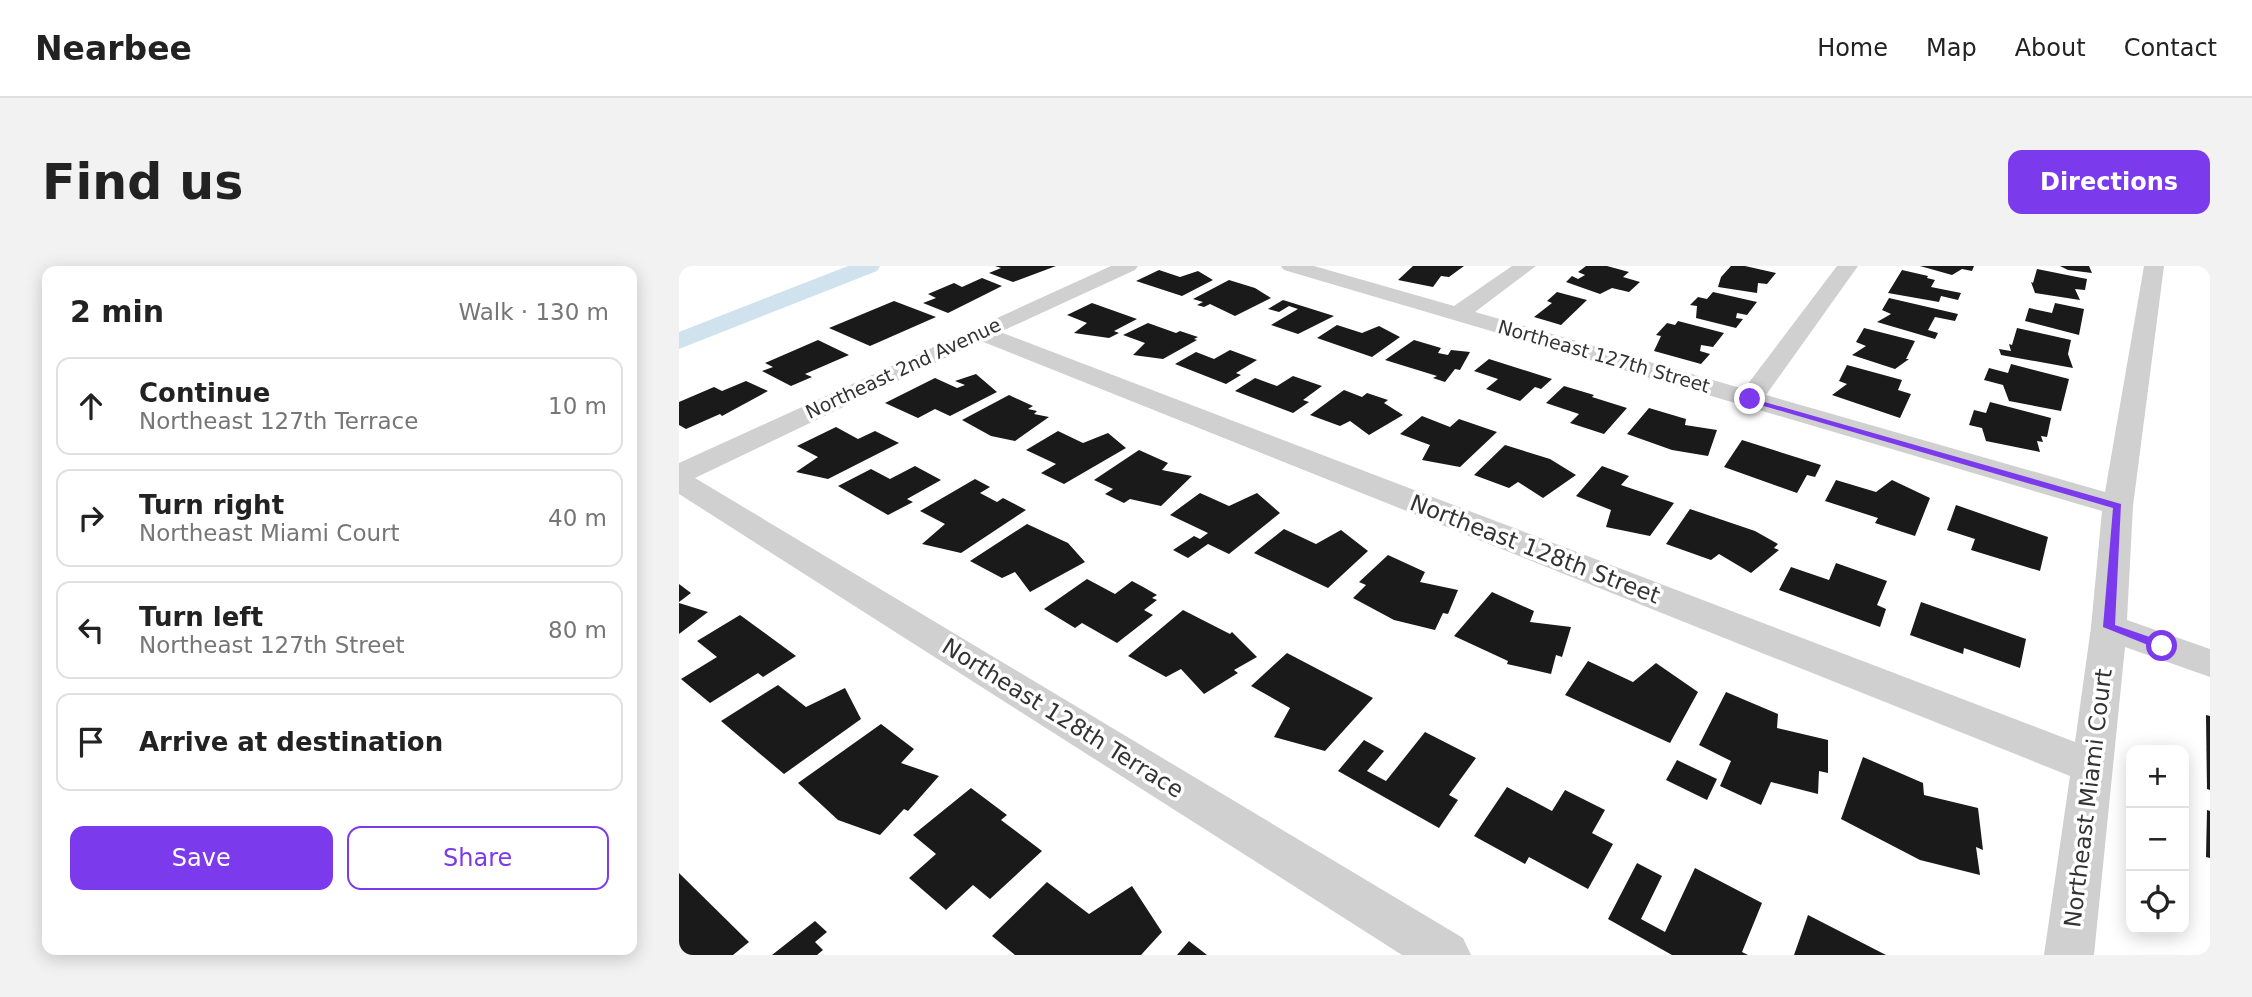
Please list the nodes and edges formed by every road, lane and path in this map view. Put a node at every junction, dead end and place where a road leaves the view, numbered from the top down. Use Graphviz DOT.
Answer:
graph roads {
  1 [pos="1128,266"];
  2 [pos="1291,266"];
  3 [pos="1526,266"];
  4 [pos="1848,266"];
  5 [pos="2154,266"];
  6 [pos="1457,313"];
  7 [pos="980,332"];
  8 [pos="1750,399"];
  9 [pos="679,474"];
  10 [pos="679,481"];
  11 [pos="2118,506"];
  12 [pos="2109,627"];
  13 [pos="2210,663"];
  14 [pos="2089,766"];
  15 [pos="1446,955"];
  16 [pos="2069,955"];
  1 -- 7 [label="street, Northeast 2nd Avenue"];
  2 -- 6 [label="street, Northeast 127th Street"];
  3 -- 6 [label="street"];
  4 -- 8 [label="street"];
  5 -- 11 [label="street, Northeast Miami Court"];
  6 -- 8 [label="street, Northeast 127th Street"];
  7 -- 9 [label="street, Northeast 2nd Avenue"];
  7 -- 14 [label="street, Northeast 128th Street"];
  8 -- 11 [label="street, Northeast 127th Street"];
  10 -- 15 [label="street, Northeast 128th Terrace"];
  11 -- 12 [label="street, Northeast Miami Court"];
  12 -- 13 [label="street"];
  12 -- 14 [label="street, Northeast Miami Court"];
  14 -- 16 [label="street, Northeast Miami Court"];
}
